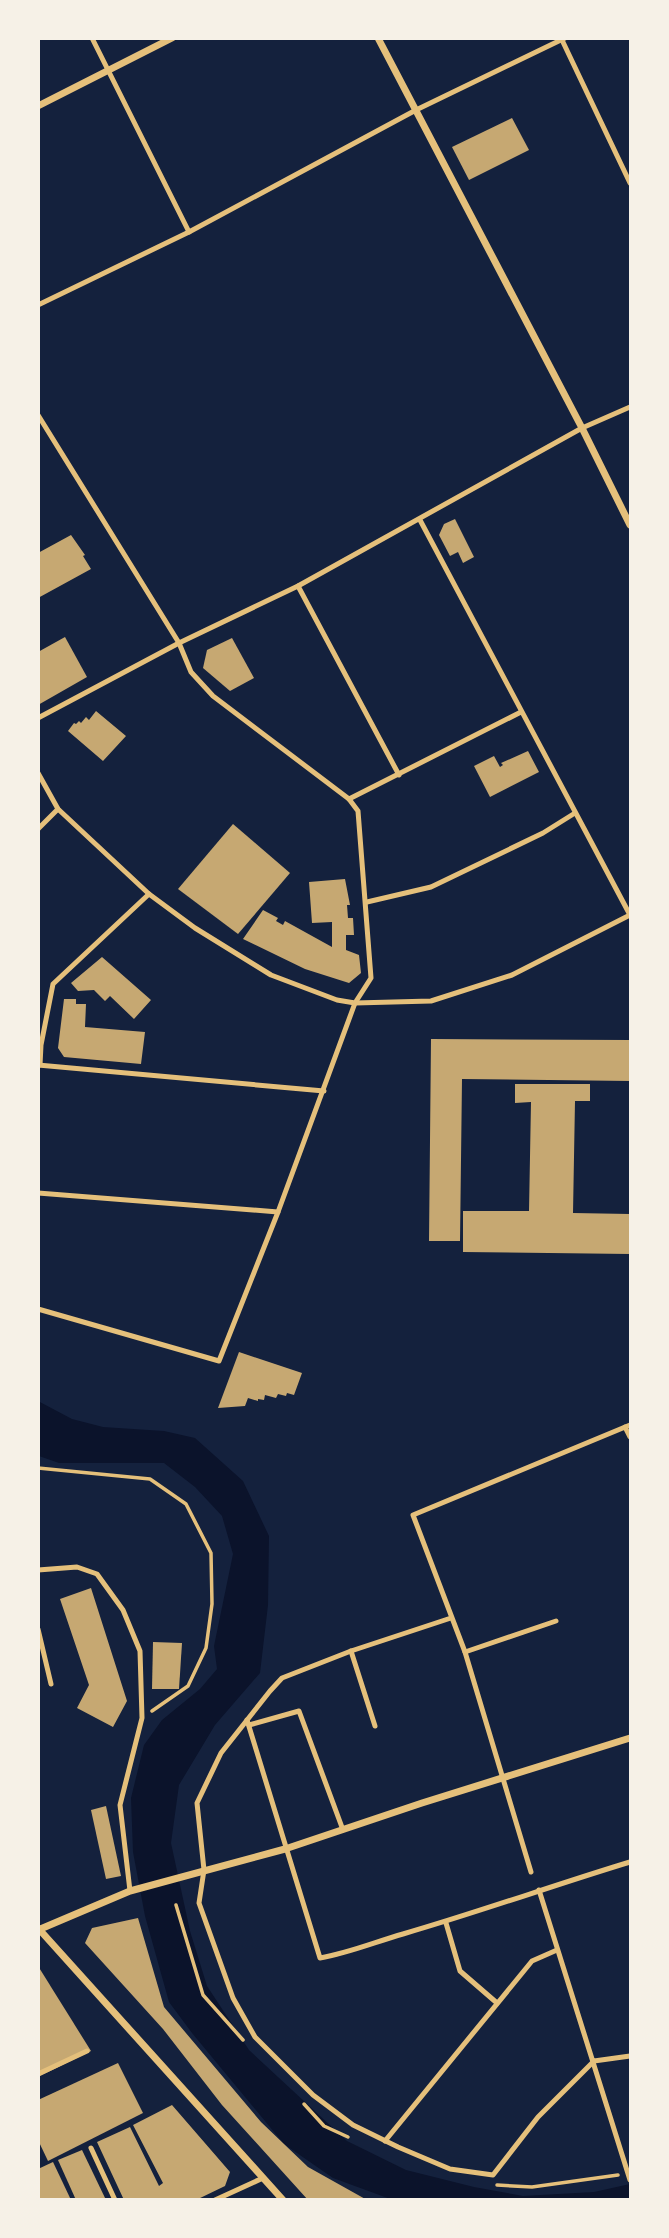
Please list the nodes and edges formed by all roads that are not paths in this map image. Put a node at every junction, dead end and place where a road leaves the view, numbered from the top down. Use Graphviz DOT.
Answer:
graph roads {
  1 [pos="92,38"];
  2 [pos="172,38"];
  3 [pos="378,38"];
  4 [pos="563,39"];
  5 [pos="108,71"];
  6 [pos="38,106"];
  7 [pos="416,110"];
  8 [pos="631,183"];
  9 [pos="189,232"];
  10 [pos="38,304"];
  11 [pos="631,407"];
  12 [pos="38,415"];
  13 [pos="582,428"];
  14 [pos="420,520"];
  15 [pos="631,525"];
  16 [pos="298,586"];
  17 [pos="179,643"];
  18 [pos="521,712"];
  19 [pos="38,718"];
  20 [pos="38,773"];
  21 [pos="399,775"];
  22 [pos="349,799"];
  23 [pos="58,809"];
  24 [pos="575,813"];
  25 [pos="38,829"];
  26 [pos="149,894"];
  27 [pos="367,902"];
  28 [pos="631,915"];
  29 [pos="355,1003"];
  30 [pos="39,1065"];
  31 [pos="324,1091"];
  32 [pos="38,1193"];
  33 [pos="278,1212"];
  34 [pos="38,1309"];
  35 [pos="628,1426"];
  36 [pos="631,1437"];
  37 [pos="38,1570"];
  38 [pos="452,1618"];
  39 [pos="556,1621"];
  40 [pos="38,1629"];
  41 [pos="351,1651"];
  42 [pos="465,1652"];
  43 [pos="51,1684"];
  44 [pos="248,1723"];
  45 [pos="375,1726"];
  46 [pos="631,1738"];
  47 [pos="504,1779"];
  48 [pos="343,1830"];
  49 [pos="285,1849"];
  50 [pos="631,1863"];
  51 [pos="204,1870"];
  52 [pos="531,1872"];
  53 [pos="133,1890"];
  54 [pos="539,1890"];
  55 [pos="446,1923"];
  56 [pos="39,1930"];
  57 [pos="557,1950"];
  58 [pos="497,2003"];
  59 [pos="86,2051"];
  60 [pos="631,2056"];
  61 [pos="594,2062"];
  62 [pos="38,2074"];
  63 [pos="385,2141"];
  64 [pos="90,2148"];
  65 [pos="628,2165"];
  66 [pos="264,2177"];
  67 [pos="629,2177"];
  68 [pos="115,2200"];
  69 [pos="215,2200"];
  70 [pos="283,2200"];
  1 -- 5 [label="lane"];
  2 -- 5 [label="street"];
  3 -- 7 [label="street"];
  4 -- 7 [label="lane"];
  4 -- 8 [label="lane"];
  5 -- 6 [label="street"];
  5 -- 9 [label="lane"];
  7 -- 9 [label="lane"];
  7 -- 13 [label="street"];
  9 -- 10 [label="lane"];
  11 -- 13 [label="lane"];
  12 -- 17 [label="lane"];
  13 -- 14 [label="lane"];
  13 -- 15 [label="street"];
  14 -- 16 [label="lane"];
  14 -- 18 [label="lane"];
  16 -- 17 [label="lane"];
  16 -- 21 [label="lane"];
  17 -- 19 [label="lane"];
  17 -- 22 [label="lane"];
  18 -- 21 [label="lane"];
  18 -- 24 [label="lane"];
  20 -- 23 [label="lane"];
  21 -- 22 [label="lane"];
  22 -- 27 [label="lane"];
  23 -- 25 [label="lane"];
  23 -- 26 [label="lane"];
  24 -- 27 [label="lane"];
  24 -- 28 [label="lane"];
  26 -- 29 [label="lane"];
  26 -- 30 [label="lane"];
  27 -- 29 [label="lane"];
  28 -- 29 [label="lane"];
  29 -- 31 [label="lane"];
  30 -- 31 [label="lane"];
  31 -- 33 [label="lane"];
  32 -- 33 [label="lane"];
  33 -- 34 [label="lane"];
  35 -- 36 [label="lane"];
  35 -- 38 [label="lane"];
  37 -- 53 [label="lane"];
  38 -- 41 [label="lane"];
  38 -- 42 [label="lane"];
  39 -- 42 [label="lane"];
  40 -- 43 [label="lane"];
  41 -- 44 [label="lane"];
  41 -- 45 [label="lane"];
  42 -- 47 [label="lane"];
  44 -- 48 [label="lane"];
  44 -- 49 [label="lane"];
  44 -- 51 [label="lane"];
  46 -- 47 [label="street"];
  47 -- 48 [label="street"];
  47 -- 52 [label="lane"];
  48 -- 49 [label="street"];
  49 -- 51 [label="street"];
  49 -- 55 [label="lane"];
  50 -- 54 [label="lane"];
  51 -- 53 [label="street"];
  51 -- 63 [label="lane"];
  53 -- 56 [label="street"];
  54 -- 55 [label="lane"];
  54 -- 57 [label="lane"];
  55 -- 58 [label="lane"];
  56 -- 66 [label="street"];
  57 -- 58 [label="lane"];
  57 -- 61 [label="lane"];
  58 -- 63 [label="lane"];
  59 -- 62 [label="lane"];
  60 -- 61 [label="lane"];
  61 -- 63 [label="lane"];
  61 -- 65 [label="lane"];
  64 -- 68 [label="lane"];
  65 -- 67 [label="lane"];
  66 -- 69 [label="lane"];
  66 -- 70 [label="street"];
}
